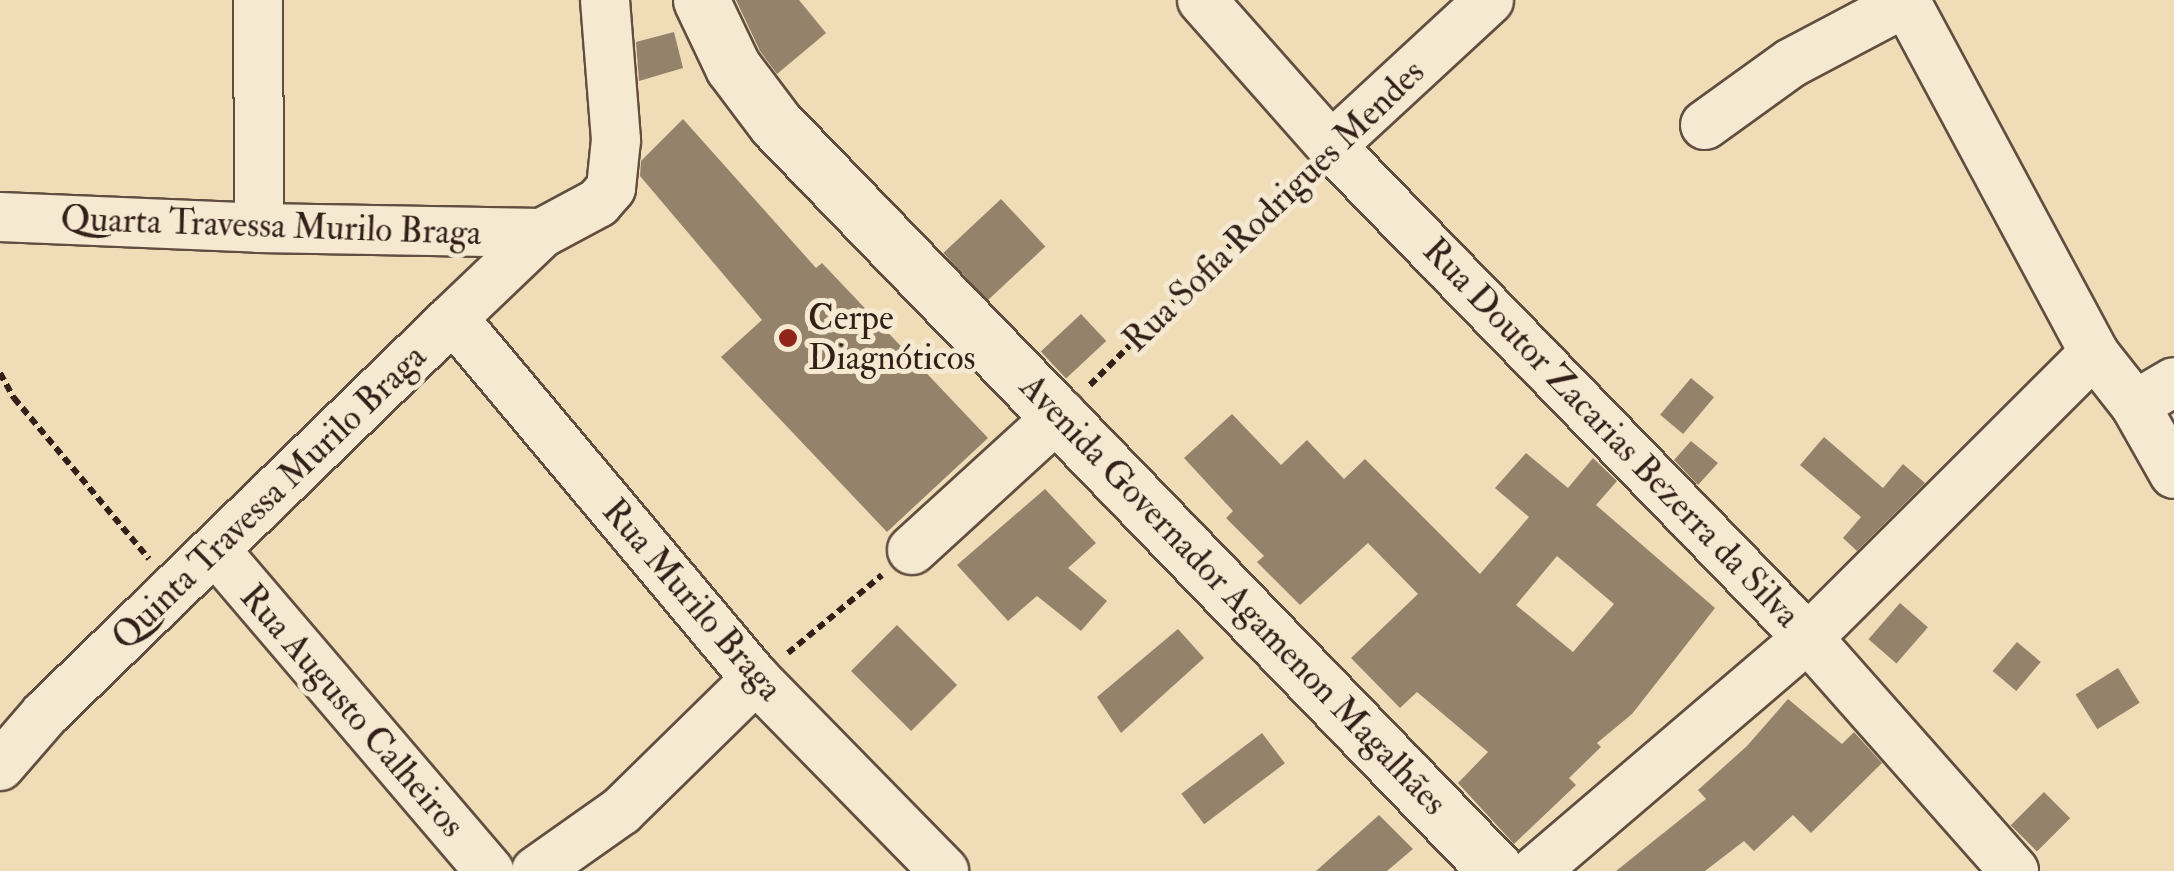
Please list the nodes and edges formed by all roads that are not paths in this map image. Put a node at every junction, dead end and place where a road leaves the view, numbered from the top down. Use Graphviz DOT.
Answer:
graph roads {
  1 [pos="258,0"];
  2 [pos="605,0"];
  3 [pos="701,0"];
  4 [pos="1202,0"];
  5 [pos="1488,0"];
  6 [pos="1905,1"];
  7 [pos="1705,125"];
  8 [pos="1331,146"];
  9 [pos="0,216"];
  10 [pos="260,228"];
  11 [pos="542,233"];
  12 [pos="453,318"];
  13 [pos="2094,353"];
  14 [pos="2154,394"];
  15 [pos="1061,414"];
  16 [pos="2174,474"];
  17 [pos="912,550"];
  18 [pos="216,551"];
  19 [pos="1808,638"];
  20 [pos="756,679"];
  21 [pos="0,766"];
  22 [pos="489,871"];
  23 [pos="536,871"];
  24 [pos="944,871"];
  25 [pos="1497,871"];
  26 [pos="1535,871"];
  27 [pos="2014,871"];
  1 -- 10 [label="street"];
  2 -- 11 [label="street"];
  3 -- 15 [label="main road, Avenida Governador Agamenon Magalhães"];
  4 -- 8 [label="street, Rua Doutor Zacarias Bezerra da Silva"];
  5 -- 8 [label="street, Rua Sofia Rodrigues Mendes"];
  6 -- 7 [label="street"];
  6 -- 13 [label="street"];
  8 -- 19 [label="street, Rua Doutor Zacarias Bezerra da Silva"];
  9 -- 10 [label="street, Quarta Travessa Murilo Braga"];
  10 -- 11 [label="street, Quarta Travessa Murilo Braga"];
  11 -- 12 [label="street, Quinta Travessa Murilo Braga"];
  12 -- 18 [label="street, Quinta Travessa Murilo Braga"];
  12 -- 20 [label="street, Rua Murilo Braga"];
  13 -- 14 [label="street"];
  13 -- 19 [label="street"];
  14 -- 16 [label="street"];
  15 -- 17 [label="street"];
  15 -- 25 [label="main road, Avenida Governador Agamenon Magalhães"];
  18 -- 21 [label="street, Quinta Travessa Murilo Braga"];
  18 -- 22 [label="street, Rua Augusto Calheiros"];
  19 -- 26 [label="street"];
  19 -- 27 [label="street, Rua Doutor Zacarias Bezerra da Silva"];
  20 -- 23 [label="street"];
  20 -- 24 [label="street, Rua Murilo Braga"];
}
